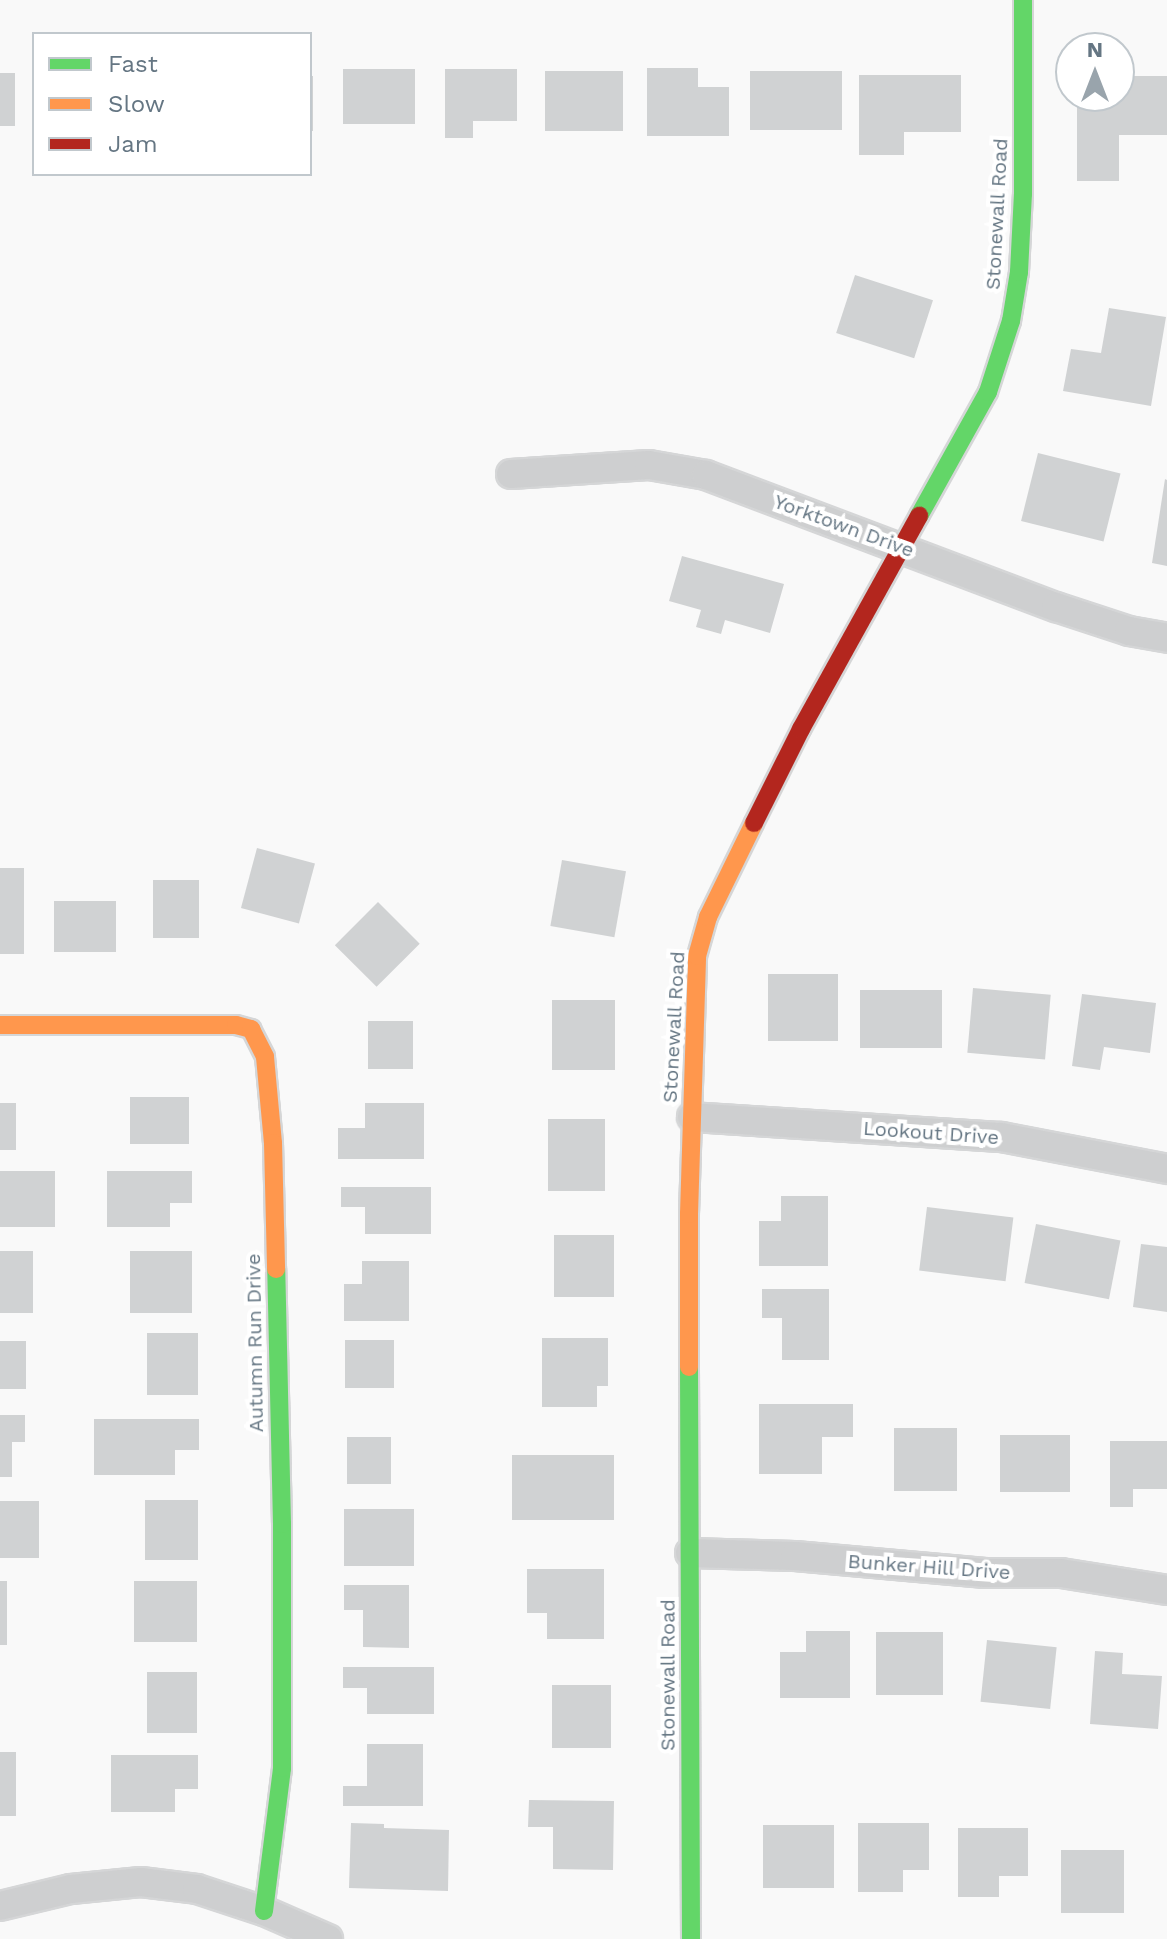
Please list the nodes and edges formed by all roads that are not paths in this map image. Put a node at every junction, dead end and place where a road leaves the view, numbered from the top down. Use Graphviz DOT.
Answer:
graph roads {
  1 [pos="1023,0"];
  2 [pos="511,474"];
  3 [pos="902,547"];
  4 [pos="1167,638"];
  5 [pos="0,1025"];
  6 [pos="692,1117"];
  7 [pos="1167,1169"];
  8 [pos="690,1553"];
  9 [pos="1167,1590"];
  10 [pos="0,1906"];
  11 [pos="264,1911"];
  12 [pos="328,1939"];
  13 [pos="691,1939"];
  1 -- 3 [label="street, Stonewall Road"];
  2 -- 3 [label="street, Yorktown Drive"];
  3 -- 4 [label="street, Yorktown Drive"];
  3 -- 6 [label="street, Stonewall Road"];
  5 -- 11 [label="street, Autumn Run Drive"];
  6 -- 7 [label="street, Lookout Drive"];
  6 -- 8 [label="street, Stonewall Road"];
  8 -- 9 [label="street, Bunker Hill Drive"];
  8 -- 13 [label="street, Stonewall Road"];
  10 -- 11 [label="street"];
  11 -- 12 [label="street"];
}
